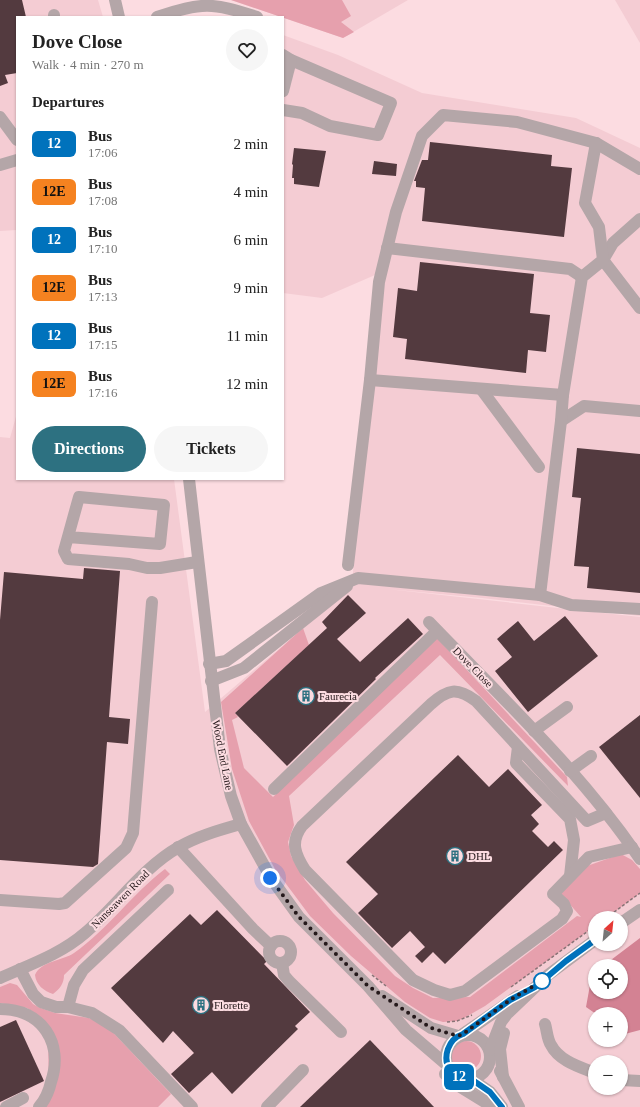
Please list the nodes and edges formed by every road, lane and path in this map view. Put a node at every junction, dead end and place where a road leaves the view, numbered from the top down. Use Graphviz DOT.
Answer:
graph roads {
  1 [pos="115,0"];
  2 [pos="119,16"];
  3 [pos="160,16"];
  4 [pos="254,16"];
  5 [pos="287,57"];
  6 [pos="284,83"];
  7 [pos="284,110"];
  8 [pos="0,116"];
  9 [pos="16,139"];
  10 [pos="596,143"];
  11 [pos="16,160"];
  12 [pos="0,164"];
  13 [pos="640,169"];
  14 [pos="640,219"];
  15 [pos="387,248"];
  16 [pos="603,260"];
  17 [pos="582,276"];
  18 [pos="640,308"];
  19 [pos="370,380"];
  20 [pos="480,389"];
  21 [pos="563,395"];
  22 [pos="640,411"];
  23 [pos="561,421"];
  24 [pos="539,467"];
  25 [pos="189,480"];
  26 [pos="68,537"];
  27 [pos="197,562"];
  28 [pos="348,565"];
  29 [pos="358,578"];
  30 [pos="540,595"];
  31 [pos="152,602"];
  32 [pos="640,609"];
  33 [pos="263,634"];
  34 [pos="273,646"];
  35 [pos="209,664"];
  36 [pos="215,679"];
  37 [pos="567,707"];
  38 [pos="534,731"];
  39 [pos="518,747"];
  40 [pos="591,756"];
  41 [pos="570,771"];
  42 [pos="274,789"];
  43 [pos="606,812"];
  44 [pos="241,824"];
  45 [pos="178,847"];
  46 [pos="632,847"];
  47 [pos="640,859"];
  48 [pos="570,876"];
  49 [pos="168,890"];
  50 [pos="640,893"];
  51 [pos="0,900"];
  52 [pos="640,910"];
  53 [pos="616,911"];
  54 [pos="628,918"];
  55 [pos="588,931"];
  56 [pos="588,945"];
  57 [pos="271,946"];
  58 [pos="282,963"];
  59 [pos="20,969"];
  60 [pos="369,972"];
  61 [pos="0,978"];
  62 [pos="368,986"];
  63 [pos="387,987"];
  64 [pos="511,987"];
  65 [pos="535,987"];
  66 [pos="520,1002"];
  67 [pos="68,1007"];
  68 [pos="0,1009"];
  69 [pos="476,1013"];
  70 [pos="443,1022"];
  71 [pos="545,1024"];
  72 [pos="406,1030"];
  73 [pos="341,1032"];
  74 [pos="460,1035"];
  75 [pos="490,1053"];
  76 [pos="448,1066"];
  77 [pos="303,1070"];
  78 [pos="588,1070"];
  79 [pos="503,1077"];
  80 [pos="471,1079"];
  81 [pos="628,1080"];
  82 [pos="640,1081"];
  83 [pos="23,1098"];
  84 [pos="6,1107"];
  85 [pos="39,1107"];
  86 [pos="192,1107"];
  87 [pos="267,1107"];
  88 [pos="493,1107"];
  89 [pos="502,1107"];
  90 [pos="519,1107"];
  1 -- 2 [label="street"];
  3 -- 4 [label="street"];
  5 -- 6 [label="street"];
  5 -- 7 [label="street"];
  8 -- 9 [label="street"];
  10 -- 13 [label="street"];
  10 -- 15 [label="street"];
  10 -- 16 [label="street"];
  11 -- 12 [label="street"];
  14 -- 16 [label="street"];
  15 -- 17 [label="street"];
  15 -- 19 [label="street"];
  16 -- 17 [label="street"];
  16 -- 18 [label="street"];
  17 -- 21 [label="street"];
  19 -- 20 [label="street"];
  19 -- 28 [label="street"];
  20 -- 21 [label="street"];
  20 -- 24 [label="street"];
  21 -- 23 [label="street"];
  22 -- 23 [label="street"];
  23 -- 30 [label="street"];
  25 -- 27 [label="street, Wood End Lane"];
  26 -- 26 [label="street"];
  26 -- 27 [label="street"];
  27 -- 35 [label="street, Wood End Lane"];
  29 -- 30 [label="street"];
  29 -- 33 [label="street"];
  29 -- 34 [label="street"];
  30 -- 32 [label="street"];
  31 -- 51 [label="street"];
  33 -- 34 [label="street"];
  33 -- 35 [label="street"];
  34 -- 36 [label="street"];
  35 -- 36 [label="street, Wood End Lane"];
  36 -- 44 [label="street, Wood End Lane"];
  37 -- 38 [label="street"];
  38 -- 41 [label="street, Dove Close"];
  38 -- 42 [label="street, Dove Close"];
  39 -- 43 [label="street"];
  39 -- 48 [label="street"];
  39 -- 48 [label="street"];
  40 -- 41 [label="street"];
  41 -- 43 [label="street, Dove Close"];
  43 -- 46 [label="street, Dove Close"];
  44 -- 45 [label="street, Nanseawen Road"];
  44 -- 62 [label="street, Wood End Lane"];
  45 -- 57 [label="street"];
  45 -- 59 [label="street, Nanseawen Road"];
  46 -- 47 [label="street, Dove Close"];
  46 -- 48 [label="street"];
  49 -- 67 [label="street"];
  50 -- 53 [label="path"];
  52 -- 54 [label="street"];
  55 -- 64 [label="path"];
  56 -- 65 [label="street"];
  57 -- 58 [label="street"];
  57 -- 58 [label="street"];
  58 -- 73 [label="street"];
  59 -- 61 [label="street, Nanseawen Road"];
  59 -- 67 [label="street"];
  60 -- 63 [label="path"];
  62 -- 72 [label="street, Wood End Lane"];
  62 -- 74 [label="street, Wood End Lane"];
  65 -- 66 [label="street"];
  65 -- 74 [label="street"];
  66 -- 75 [label="street"];
  66 -- 79 [label="street"];
  67 -- 86 [label="street"];
  68 -- 85 [label="street"];
  69 -- 70 [label="path"];
  71 -- 78 [label="street"];
  72 -- 76 [label="street, Wood End Lane"];
  72 -- 88 [label="street"];
  74 -- 75 [label="street"];
  74 -- 76 [label="street"];
  75 -- 79 [label="street"];
  75 -- 80 [label="street"];
  76 -- 80 [label="street"];
  77 -- 87 [label="street"];
  79 -- 90 [label="street"];
  80 -- 89 [label="street"];
  81 -- 82 [label="street"];
  83 -- 84 [label="street"];
}
